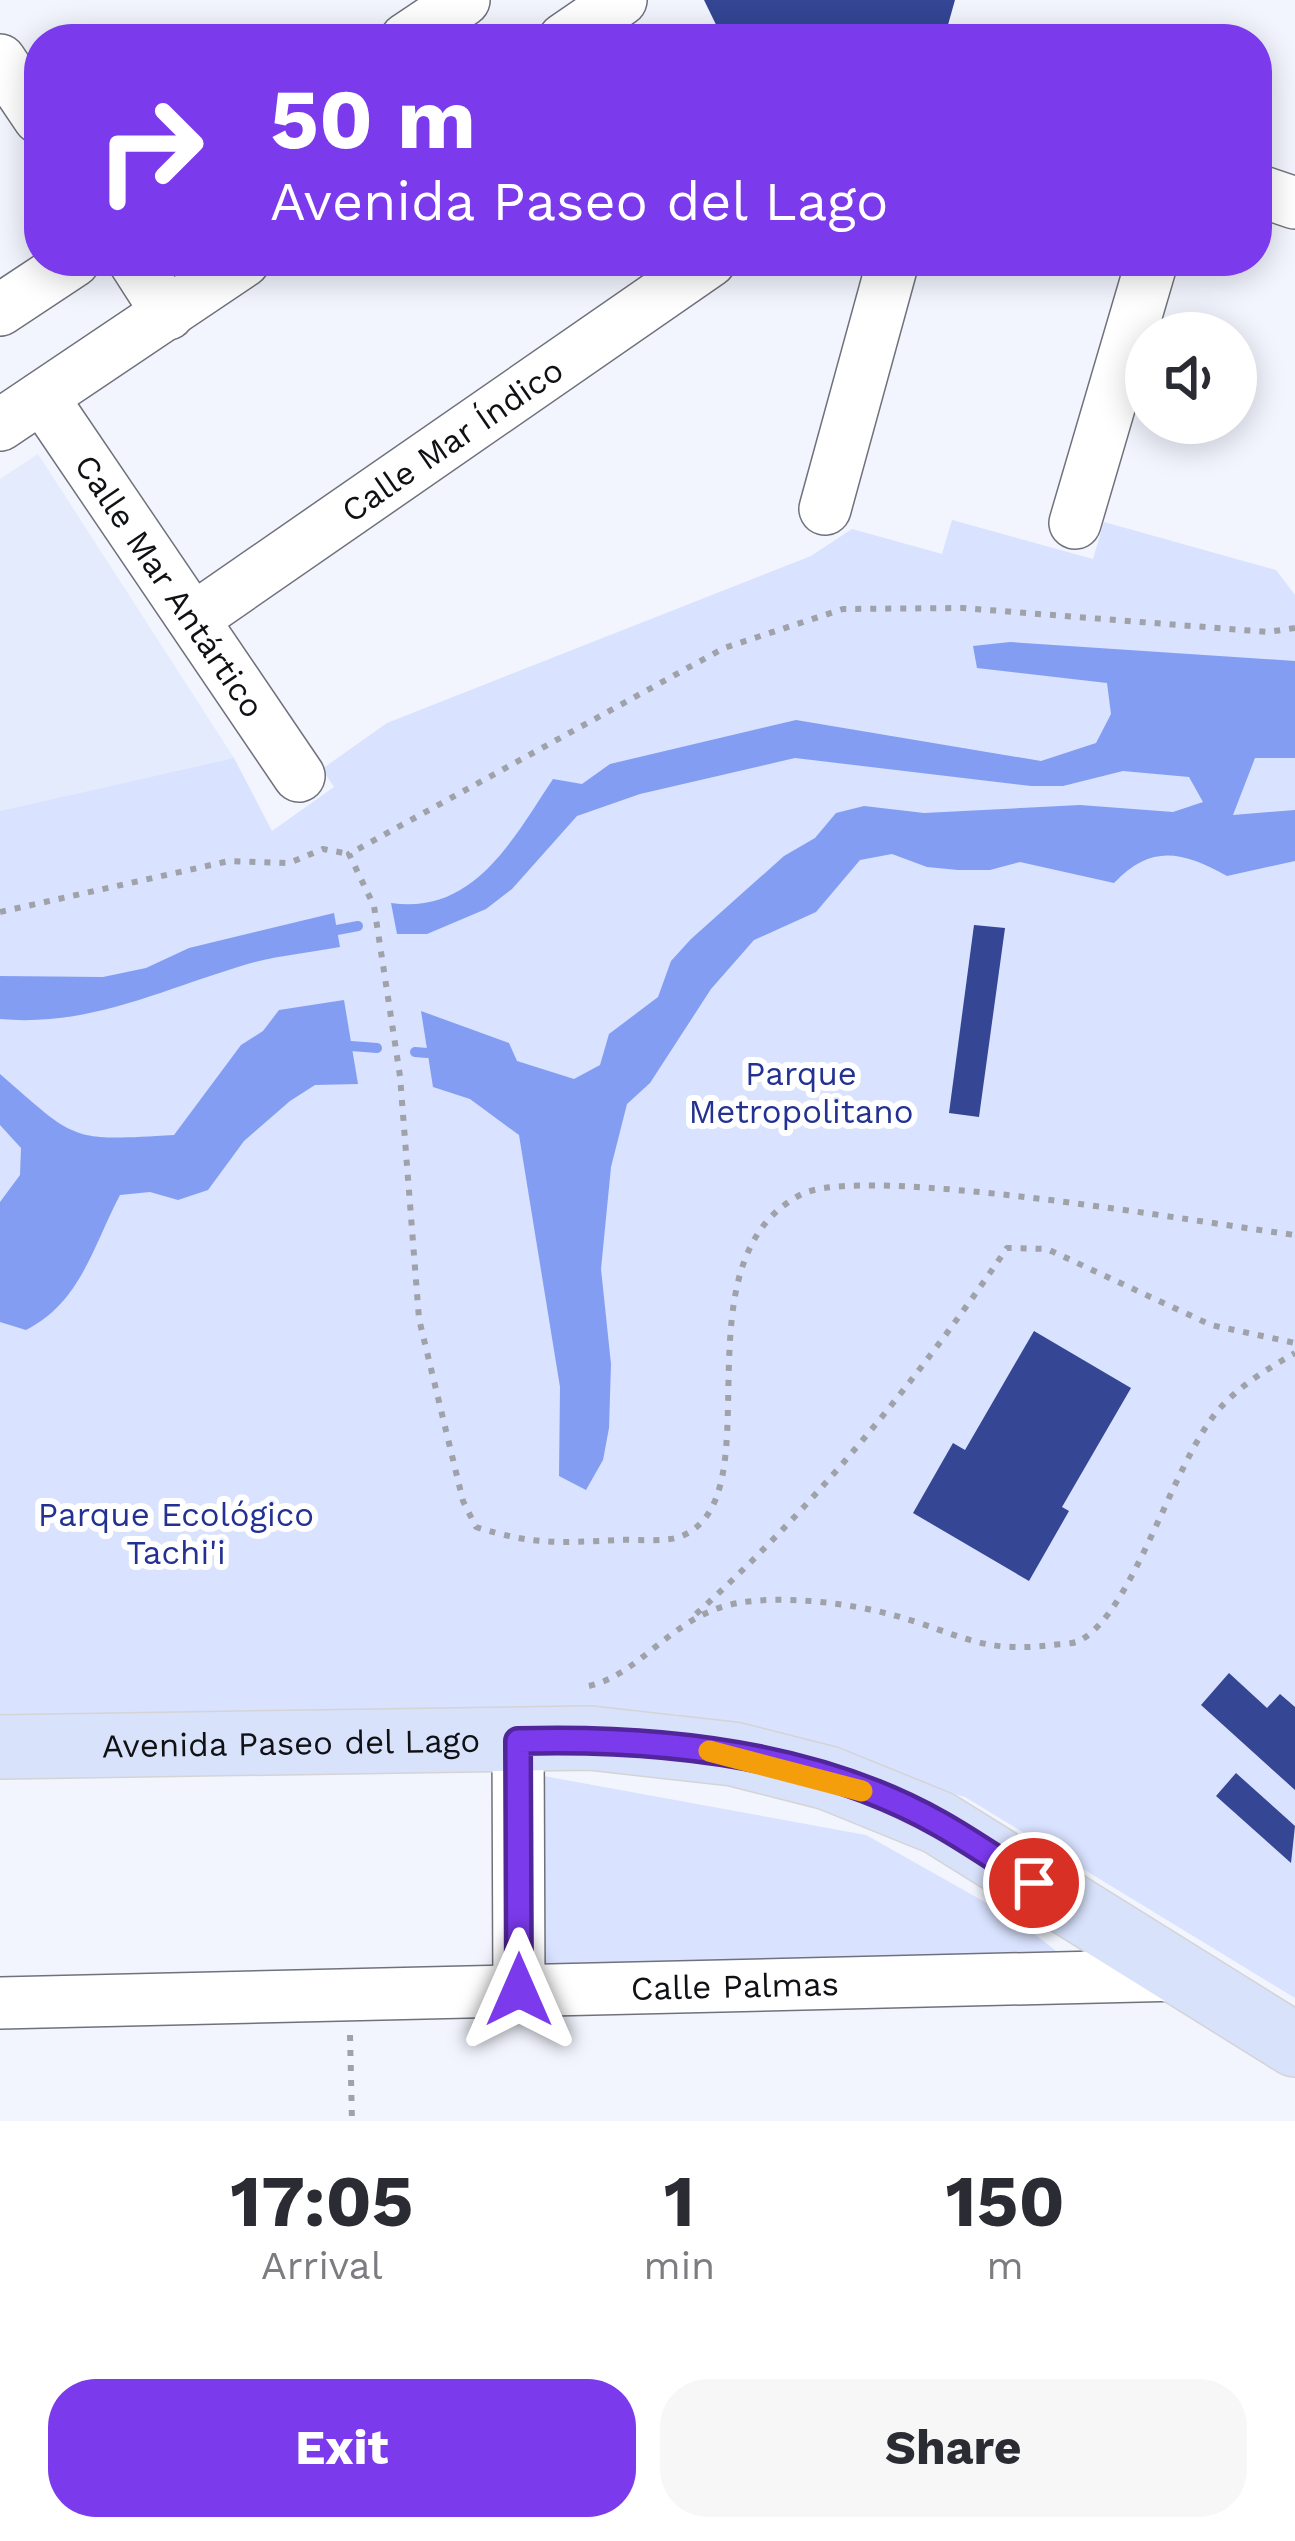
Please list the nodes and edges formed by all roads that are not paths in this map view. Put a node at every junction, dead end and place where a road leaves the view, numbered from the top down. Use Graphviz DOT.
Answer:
graph roads {
  1 [pos="464,0"];
  2 [pos="620,0"];
  3 [pos="428,24"];
  4 [pos="586,24"];
  5 [pos="0,60"];
  6 [pos="24,96"];
  7 [pos="51,276"];
  8 [pos="144,276"];
  9 [pos="222,276"];
  10 [pos="688,276"];
  11 [pos="889,276"];
  12 [pos="1148,276"];
  13 [pos="0,310"];
  14 [pos="168,314"];
  15 [pos="21,411"];
  16 [pos="825,509"];
  17 [pos="1075,523"];
  18 [pos="193,620"];
  19 [pos="299,776"];
  20 [pos="518,1741"];
  21 [pos="0,1748"];
  22 [pos="1181,1975"];
  23 [pos="519,1990"];
  24 [pos="0,2003"];
  25 [pos="1295,2045"];
  1 -- 3 [label="street"];
  2 -- 4 [label="street"];
  5 -- 6 [label="street"];
  7 -- 13 [label="street"];
  8 -- 14 [label="street"];
  9 -- 14 [label="street"];
  10 -- 18 [label="street, Calle Mar Índico"];
  11 -- 16 [label="street"];
  12 -- 17 [label="street"];
  14 -- 15 [label="street"];
  15 -- 18 [label="street, Calle Mar Antártico"];
  18 -- 19 [label="street, Calle Mar Antártico"];
  20 -- 21 [label="main road, Avenida Paseo del Lago"];
  20 -- 22 [label="main road, Avenida Paseo del Lago"];
  20 -- 23 [label="street"];
  22 -- 23 [label="street, Calle Palmas"];
  22 -- 25 [label="main road, Avenida Paseo del Lago"];
  23 -- 24 [label="street, Calle Palmas"];
}
